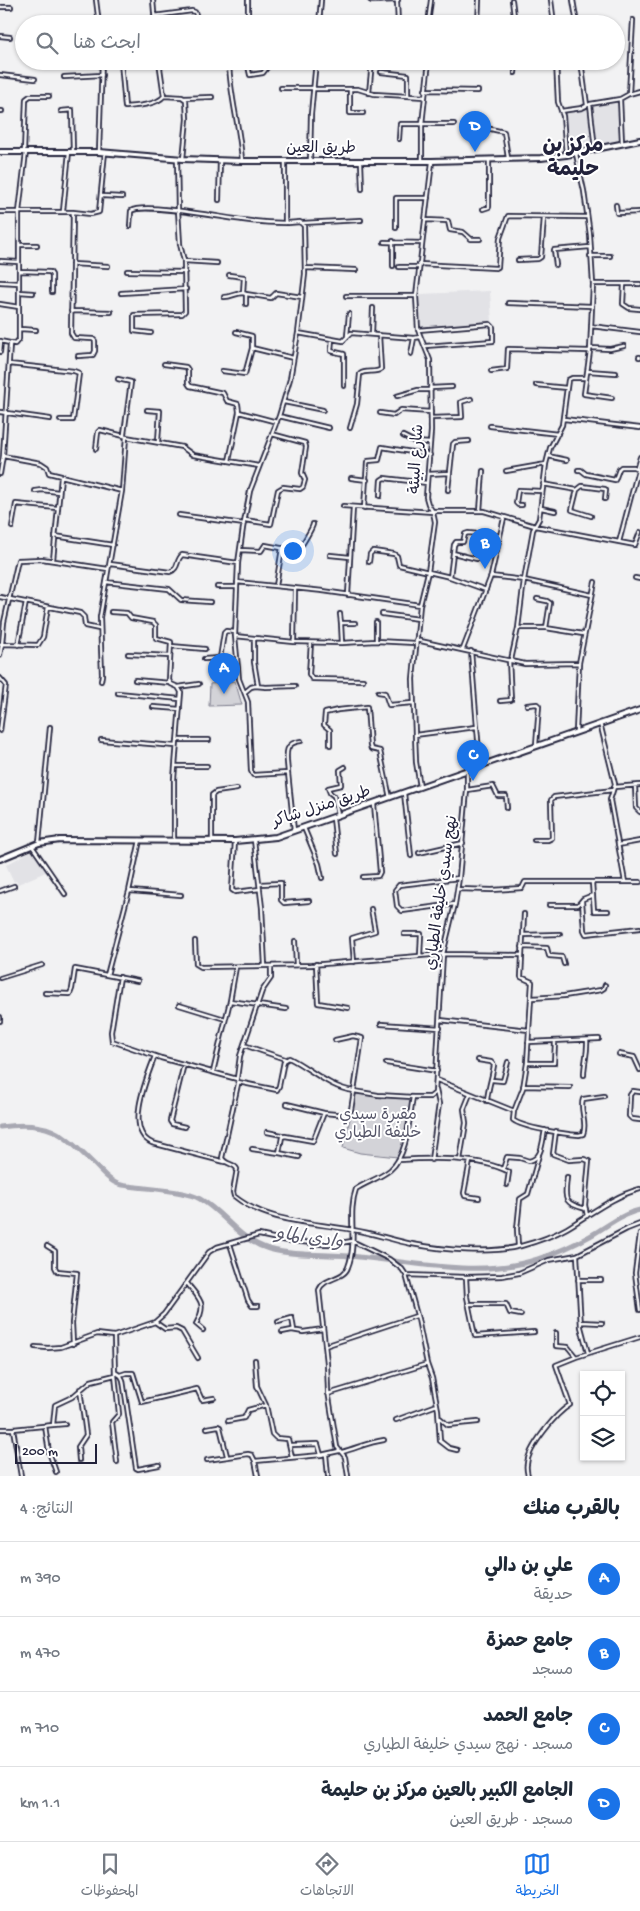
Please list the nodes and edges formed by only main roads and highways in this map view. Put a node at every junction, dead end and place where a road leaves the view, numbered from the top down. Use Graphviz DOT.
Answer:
graph roads {
  1 [pos="640,140"];
  2 [pos="0,152"];
  3 [pos="640,710"];
  4 [pos="0,859"];
  1 -- 2 [label="main road, طريق العين"];
  3 -- 4 [label="main road, طريق منزل شاكر"];
}
